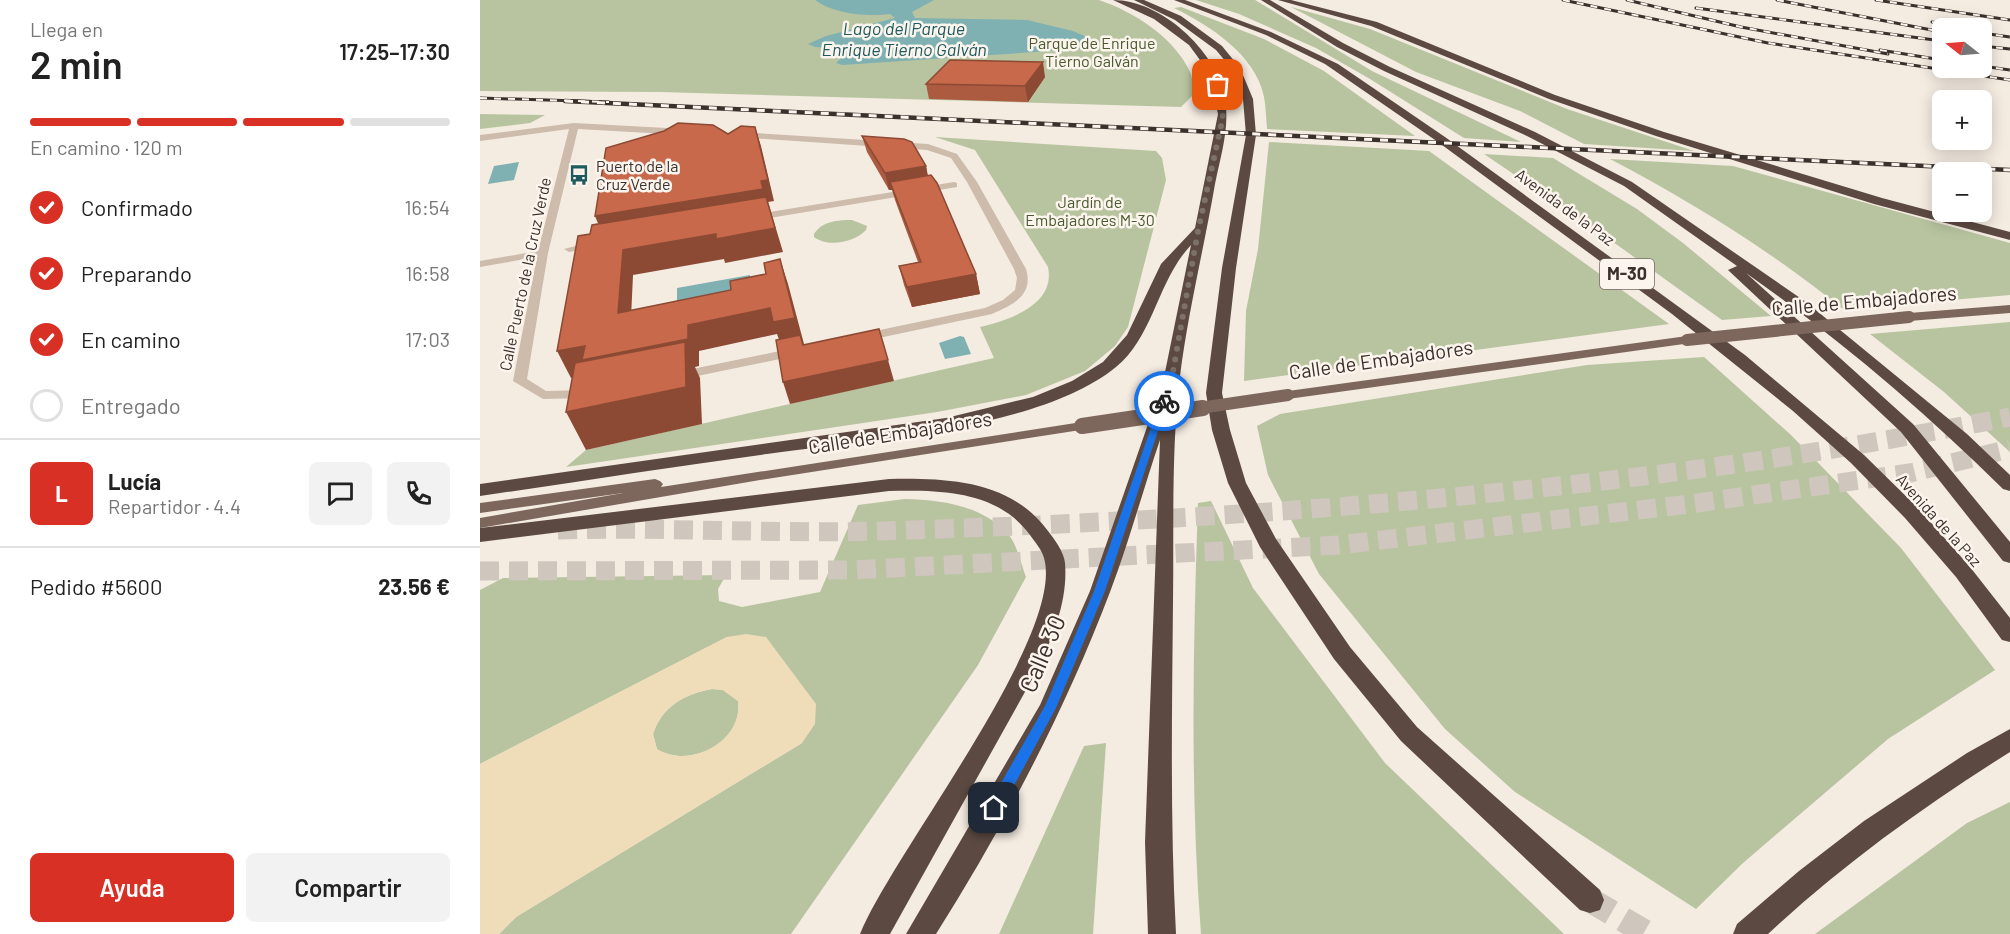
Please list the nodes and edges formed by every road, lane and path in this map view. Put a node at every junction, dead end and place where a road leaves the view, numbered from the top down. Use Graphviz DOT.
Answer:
graph roads {
  1 [pos="1117,0"];
  2 [pos="1138,0"];
  3 [pos="1178,0"];
  4 [pos="1265,0"];
  5 [pos="1282,0"];
  6 [pos="1323,0"];
  7 [pos="1552,97"];
  8 [pos="574,126"];
  9 [pos="702,133"];
  10 [pos="725,134"];
  11 [pos="480,138"];
  12 [pos="954,185"];
  13 [pos="1932,215"];
  14 [pos="1677,217"];
  15 [pos="744,220"];
  16 [pos="1957,222"];
  17 [pos="1963,222"];
  18 [pos="2010,230"];
  19 [pos="1198,231"];
  20 [pos="2010,236"];
  21 [pos="604,243"];
  22 [pos="569,249"];
  23 [pos="543,253"];
  24 [pos="480,264"];
  25 [pos="2010,309"];
  26 [pos="846,341"];
  27 [pos="811,348"];
  28 [pos="1172,377"];
  29 [pos="660,380"];
  30 [pos="603,392"];
  31 [pos="760,475"];
  32 [pos="2010,485"];
  33 [pos="480,490"];
  34 [pos="480,508"];
  35 [pos="480,523"];
  36 [pos="480,535"];
  37 [pos="2010,556"];
  38 [pos="2010,634"];
  39 [pos="2010,739"];
  40 [pos="1590,900"];
  41 [pos="874,934"];
  42 [pos="920,934"];
  43 [pos="1162,934"];
  44 [pos="1747,934"];
  1 -- 19 [label="highway"];
  2 -- 40 [label="highway"];
  3 -- 38 [label="highway, Avenida de la Paz / M-30"];
  4 -- 14 [label="highway"];
  5 -- 7 [label="highway"];
  6 -- 7 [label="highway"];
  7 -- 13 [label="highway"];
  8 -- 9 [label="street"];
  8 -- 11 [label="street"];
  8 -- 23 [label="street, Calle Puerto de la Cruz Verde"];
  10 -- 26 [label="street"];
  12 -- 15 [label="street"];
  14 -- 32 [label="highway"];
  14 -- 37 [label="highway"];
  16 -- 20 [label="highway"];
  17 -- 18 [label="highway"];
  19 -- 28 [label="highway"];
  19 -- 33 [label="highway"];
  21 -- 22 [label="street"];
  23 -- 24 [label="street"];
  23 -- 30 [label="street, Calle Puerto de la Cruz Verde"];
  25 -- 31 [label="main road, Calle de Embajadores, bridge"];
  27 -- 29 [label="street"];
  28 -- 42 [label="highway, Calle 30"];
  28 -- 43 [label="highway"];
  31 -- 34 [label="main road, Calle de Embajadores"];
  31 -- 35 [label="main road, Calle de Embajadores"];
  36 -- 41 [label="highway"];
  39 -- 44 [label="highway"];
}
